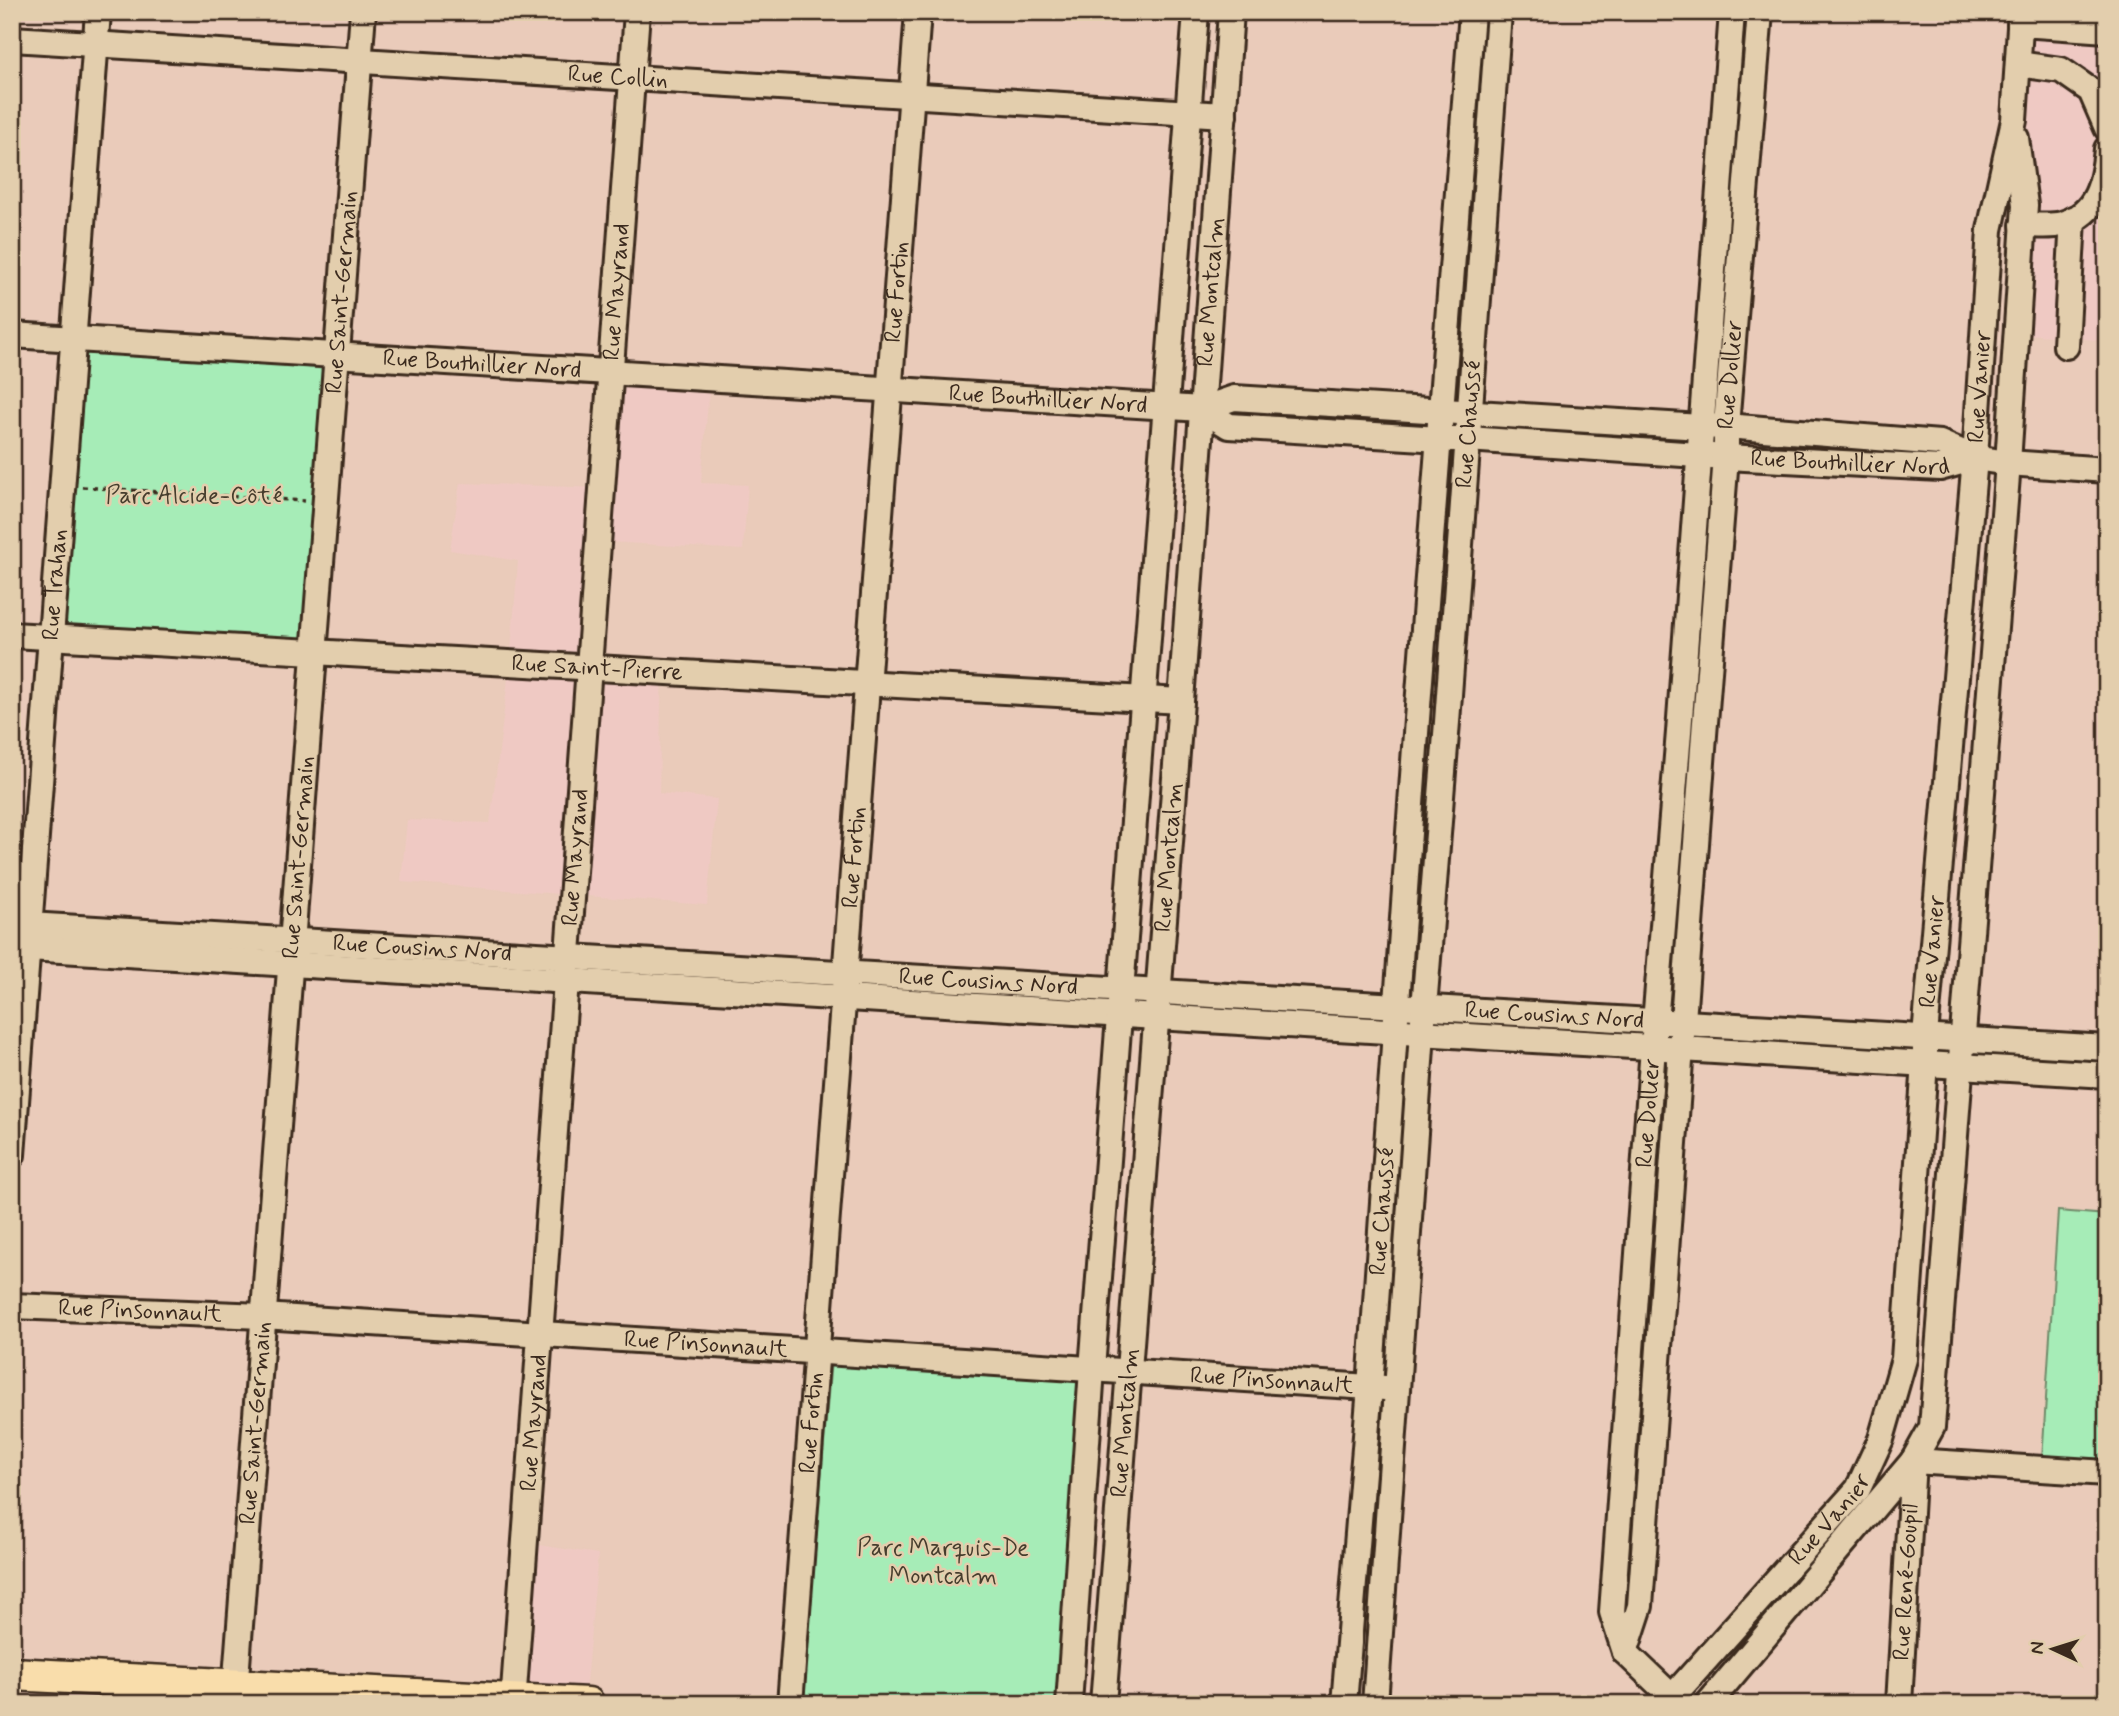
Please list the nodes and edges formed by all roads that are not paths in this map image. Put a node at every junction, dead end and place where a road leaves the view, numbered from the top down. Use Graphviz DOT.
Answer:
graph roads {
  1 [pos="98,12"];
  2 [pos="363,12"];
  3 [pos="637,12"];
  4 [pos="918,12"];
  5 [pos="1196,12"];
  6 [pos="1231,12"];
  7 [pos="1472,12"];
  8 [pos="1499,12"];
  9 [pos="1732,12"];
  10 [pos="1760,12"];
  11 [pos="2020,18"];
  12 [pos="2107,30"];
  13 [pos="12,39"];
  14 [pos="95,45"];
  15 [pos="359,61"];
  16 [pos="2018,64"];
  17 [pos="632,78"];
  18 [pos="912,96"];
  19 [pos="1188,113"];
  20 [pos="1224,115"];
  21 [pos="2014,120"];
  22 [pos="1463,126"];
  23 [pos="1491,128"];
  24 [pos="2107,128"];
  25 [pos="1721,141"];
  26 [pos="1750,141"];
  27 [pos="2107,149"];
  28 [pos="2073,219"];
  29 [pos="2023,225"];
  30 [pos="12,335"];
  31 [pos="73,339"];
  32 [pos="2066,346"];
  33 [pos="337,355"];
  34 [pos="611,372"];
  35 [pos="890,390"];
  36 [pos="1166,407"];
  37 [pos="1202,409"];
  38 [pos="1471,411"];
  39 [pos="1443,412"];
  40 [pos="1726,426"];
  41 [pos="1701,427"];
  42 [pos="1440,439"];
  43 [pos="1468,439"];
  44 [pos="1699,455"];
  45 [pos="1726,457"];
  46 [pos="1975,458"];
  47 [pos="2008,463"];
  48 [pos="2107,470"];
  49 [pos="12,635"];
  50 [pos="51,637"];
  51 [pos="314,652"];
  52 [pos="589,667"];
  53 [pos="867,683"];
  54 [pos="1143,698"];
  55 [pos="1181,701"];
  56 [pos="1417,719"];
  57 [pos="1447,722"];
  58 [pos="1679,732"];
  59 [pos="1704,735"];
  60 [pos="1950,749"];
  61 [pos="1987,752"];
  62 [pos="21,936"];
  63 [pos="291,952"];
  64 [pos="567,968"];
  65 [pos="845,972"];
  66 [pos="1122,989"];
  67 [pos="1158,991"];
  68 [pos="843,997"];
  69 [pos="1397,1005"];
  70 [pos="1424,1006"];
  71 [pos="1119,1014"];
  72 [pos="1155,1016"];
  73 [pos="1655,1020"];
  74 [pos="1683,1021"];
  75 [pos="1397,1031"];
  76 [pos="1422,1032"];
  77 [pos="1925,1035"];
  78 [pos="1964,1038"];
  79 [pos="1653,1047"];
  80 [pos="1680,1048"];
  81 [pos="2107,1048"];
  82 [pos="1925,1063"];
  83 [pos="1961,1065"];
  84 [pos="2107,1075"];
  85 [pos="12,1155"];
  86 [pos="12,1306"];
  87 [pos="263,1316"];
  88 [pos="540,1334"];
  89 [pos="816,1351"];
  90 [pos="1092,1369"];
  91 [pos="1128,1371"];
  92 [pos="1370,1387"];
  93 [pos="1398,1388"];
  94 [pos="1626,1411"];
  95 [pos="1654,1413"];
  96 [pos="1881,1439"];
  97 [pos="1913,1461"];
  98 [pos="2107,1473"];
  99 [pos="1625,1652"];
  100 [pos="12,1674"];
  101 [pos="234,1695"];
  102 [pos="1669,1700"];
  103 [pos="513,1702"];
  104 [pos="588,1704"];
  105 [pos="790,1704"];
  106 [pos="1069,1704"];
  107 [pos="1103,1704"];
  108 [pos="1344,1704"];
  109 [pos="1375,1704"];
  110 [pos="1708,1704"];
  111 [pos="1899,1704"];
  1 -- 14 [label="street, Rue Trahan"];
  2 -- 15 [label="street, Rue Saint-Germain"];
  3 -- 17 [label="street, Rue Mayrand"];
  4 -- 18 [label="street, Rue Fortin"];
  5 -- 19 [label="street, Rue Montcalm"];
  6 -- 20 [label="street, Rue Montcalm"];
  7 -- 22 [label="street, Rue Chaussé"];
  8 -- 23 [label="street, Rue Chaussé"];
  9 -- 25 [label="street, Rue Dollier"];
  10 -- 26 [label="street, Rue Dollier"];
  11 -- 12 [label="street"];
  11 -- 16 [label="street, Rue Vanier"];
  13 -- 14 [label="street, Rue Collin"];
  14 -- 15 [label="street, Rue Collin"];
  14 -- 31 [label="street, Rue Trahan"];
  15 -- 17 [label="street, Rue Collin"];
  15 -- 33 [label="street, Rue Saint-Germain"];
  16 -- 21 [label="street, Rue Vanier"];
  16 -- 24 [label="street"];
  17 -- 18 [label="street, Rue Collin"];
  17 -- 34 [label="street, Rue Mayrand"];
  18 -- 19 [label="street, Rue Collin"];
  18 -- 35 [label="street, Rue Fortin"];
  19 -- 20 [label="street, Rue Collin"];
  19 -- 36 [label="street, Rue Montcalm"];
  20 -- 37 [label="street, Rue Montcalm"];
  21 -- 29 [label="street, Rue Vanier"];
  21 -- 46 [label="street, Rue Vanier"];
  22 -- 23 [label="street"];
  22 -- 39 [label="street, Rue Chaussé"];
  23 -- 38 [label="street, Rue Chaussé"];
  25 -- 26 [label="street"];
  25 -- 41 [label="street, Rue Dollier"];
  26 -- 40 [label="street, Rue Dollier"];
  27 -- 28 [label="street"];
  28 -- 29 [label="street"];
  28 -- 32 [label="street"];
  29 -- 47 [label="street, Rue Vanier"];
  30 -- 31 [label="street, Rue Bouthillier Nord"];
  31 -- 33 [label="street, Rue Bouthillier Nord"];
  31 -- 50 [label="street, Rue Trahan"];
  33 -- 34 [label="street, Rue Bouthillier Nord"];
  33 -- 51 [label="street, Rue Saint-Germain"];
  34 -- 35 [label="street, Rue Bouthillier Nord"];
  34 -- 52 [label="street, Rue Mayrand"];
  35 -- 36 [label="street, Rue Bouthillier Nord"];
  35 -- 53 [label="street, Rue Fortin"];
  36 -- 37 [label="street, Rue Bouthillier Nord"];
  36 -- 54 [label="street, Rue Montcalm"];
  37 -- 39 [label="street, Rue Bouthillier Nord"];
  37 -- 42 [label="street, Rue Bouthillier Nord"];
  37 -- 55 [label="street, Rue Montcalm"];
  38 -- 39 [label="street, Rue Bouthillier Nord"];
  38 -- 41 [label="street, Rue Bouthillier Nord"];
  38 -- 43 [label="street, Rue Chaussé"];
  39 -- 42 [label="street, Rue Chaussé"];
  40 -- 41 [label="street, Rue Bouthillier Nord"];
  40 -- 45 [label="street, Rue Dollier"];
  40 -- 46 [label="street, Rue Bouthillier Nord"];
  41 -- 44 [label="street, Rue Dollier"];
  42 -- 43 [label="street, Rue Bouthillier Nord"];
  42 -- 56 [label="street, Rue Chaussé"];
  43 -- 44 [label="street, Rue Bouthillier Nord"];
  43 -- 57 [label="street, Rue Chaussé"];
  44 -- 45 [label="street, Rue Bouthillier Nord"];
  44 -- 58 [label="street, Rue Dollier"];
  45 -- 46 [label="street, Rue Bouthillier Nord"];
  45 -- 59 [label="street, Rue Dollier"];
  46 -- 47 [label="street"];
  46 -- 60 [label="street, Rue Vanier"];
  47 -- 48 [label="street"];
  47 -- 61 [label="street, Rue Vanier"];
  49 -- 50 [label="street, Rue Saint-Pierre"];
  50 -- 51 [label="street, Rue Saint-Pierre"];
  50 -- 62 [label="street, Rue Trahan"];
  51 -- 52 [label="street, Rue Saint-Pierre"];
  51 -- 63 [label="street, Rue Saint-Germain"];
  52 -- 53 [label="street, Rue Saint-Pierre"];
  52 -- 64 [label="street, Rue Mayrand"];
  53 -- 54 [label="street, Rue Saint-Pierre"];
  53 -- 65 [label="street, Rue Fortin"];
  54 -- 55 [label="street, Rue Saint-Pierre"];
  54 -- 66 [label="street, Rue Montcalm"];
  55 -- 67 [label="street, Rue Montcalm"];
  56 -- 57 [label="street"];
  56 -- 69 [label="street, Rue Chaussé"];
  57 -- 70 [label="street, Rue Chaussé"];
  58 -- 59 [label="street"];
  58 -- 73 [label="street, Rue Dollier"];
  59 -- 74 [label="street, Rue Dollier"];
  60 -- 61 [label="street"];
  60 -- 77 [label="street, Rue Vanier"];
  61 -- 78 [label="street, Rue Vanier"];
  62 -- 63 [label="street, Rue Cousins Nord"];
  62 -- 85 [label="street, Rue Trahan"];
  63 -- 64 [label="street, Rue Cousins Nord"];
  63 -- 87 [label="street, Rue Saint-Germain"];
  64 -- 65 [label="street, Rue Cousins Nord"];
  64 -- 68 [label="street, Rue Cousins Nord"];
  64 -- 88 [label="street, Rue Mayrand"];
  65 -- 66 [label="street, Rue Cousins Nord"];
  65 -- 68 [label="street, Rue Fortin"];
  66 -- 67 [label="street, Rue Cousins Nord"];
  66 -- 71 [label="street, Rue Montcalm"];
  67 -- 69 [label="street, Rue Cousins Nord"];
  67 -- 72 [label="street, Rue Montcalm"];
  68 -- 71 [label="street, Rue Cousins Nord"];
  68 -- 89 [label="street, Rue Fortin"];
  69 -- 70 [label="street, Rue Cousins Nord"];
  69 -- 75 [label="street, Rue Chaussé"];
  70 -- 73 [label="street, Rue Cousins Nord"];
  70 -- 76 [label="street, Rue Chaussé"];
  71 -- 72 [label="street, Rue Cousins Nord"];
  71 -- 90 [label="street, Rue Montcalm"];
  72 -- 75 [label="street, Rue Cousins Nord"];
  72 -- 91 [label="street, Rue Montcalm"];
  73 -- 74 [label="street, Rue Cousins Nord"];
  73 -- 79 [label="street, Rue Dollier"];
  74 -- 77 [label="street, Rue Cousins Nord"];
  74 -- 80 [label="street, Rue Dollier"];
  75 -- 76 [label="street, Rue Cousins Nord"];
  75 -- 92 [label="street, Rue Chaussé"];
  76 -- 79 [label="street, Rue Cousins Nord"];
  76 -- 93 [label="street, Rue Chaussé"];
  77 -- 78 [label="street, Rue Cousins Nord"];
  77 -- 82 [label="street, Rue Vanier"];
  78 -- 81 [label="street, Rue Cousins Nord"];
  78 -- 83 [label="street, Rue Vanier"];
  79 -- 80 [label="street, Rue Cousins Nord"];
  79 -- 94 [label="street, Rue Dollier"];
  80 -- 82 [label="street, Rue Cousins Nord"];
  80 -- 95 [label="street, Rue Dollier"];
  82 -- 83 [label="street, Rue Cousins Nord"];
  82 -- 96 [label="street, Rue Vanier"];
  83 -- 84 [label="street, Rue Cousins Nord"];
  83 -- 97 [label="street, Rue Vanier"];
  86 -- 87 [label="street, Rue Pinsonnault"];
  87 -- 88 [label="street, Rue Pinsonnault"];
  87 -- 101 [label="street, Rue Saint-Germain"];
  88 -- 89 [label="street, Rue Pinsonnault"];
  88 -- 103 [label="street, Rue Mayrand"];
  89 -- 90 [label="street, Rue Pinsonnault"];
  89 -- 105 [label="street, Rue Fortin"];
  90 -- 91 [label="street, Rue Pinsonnault"];
  90 -- 106 [label="street, Rue Montcalm"];
  91 -- 92 [label="street, Rue Pinsonnault"];
  91 -- 107 [label="street, Rue Montcalm"];
  92 -- 93 [label="street, Rue Pinsonnault"];
  92 -- 108 [label="street, Rue Chaussé"];
  93 -- 109 [label="street, Rue Chaussé"];
  94 -- 95 [label="street"];
  94 -- 99 [label="street, Rue Dollier"];
  95 -- 99 [label="street, Rue Dollier"];
  96 -- 97 [label="street"];
  96 -- 102 [label="street, Rue Vanier"];
  97 -- 98 [label="street"];
  97 -- 110 [label="street, Rue Vanier"];
  97 -- 111 [label="street, Rue René-Goupil"];
  99 -- 102 [label="street, Rue Dollier"];
  100 -- 101 [label="main road"];
  101 -- 103 [label="main road"];
  103 -- 104 [label="main road"];
}
